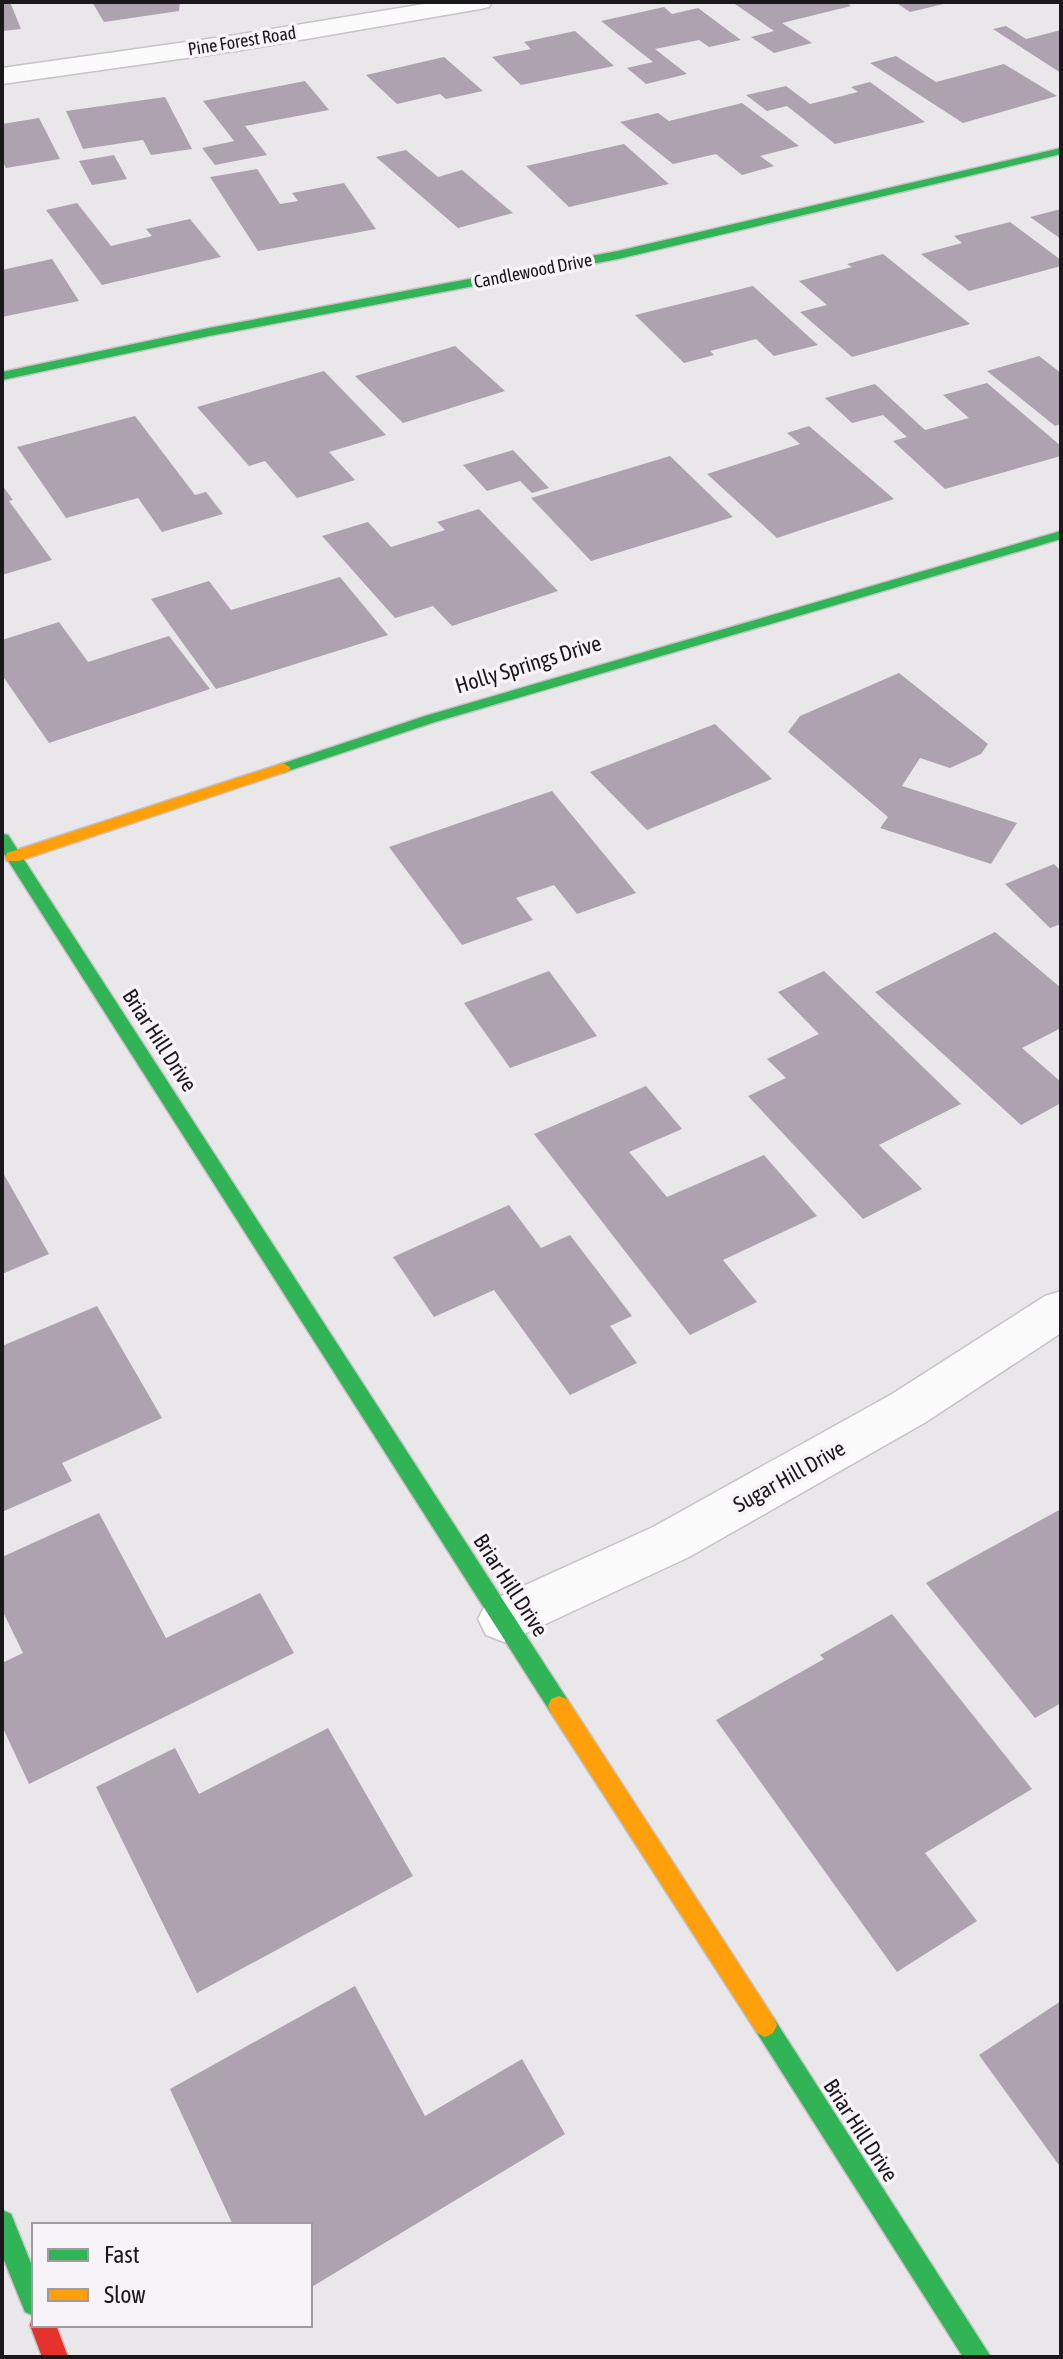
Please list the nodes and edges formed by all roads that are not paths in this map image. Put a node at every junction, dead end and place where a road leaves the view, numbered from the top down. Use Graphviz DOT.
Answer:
graph roads {
  1 [pos="480,2"];
  2 [pos="2,76"];
  3 [pos="1061,151"];
  4 [pos="2,376"];
  5 [pos="1061,535"];
  6 [pos="2,839"];
  7 [pos="13,857"];
  8 [pos="1061,1309"];
  9 [pos="504,1619"];
  10 [pos="2,2223"];
  11 [pos="32,2298"];
  12 [pos="44,2327"];
  13 [pos="55,2357"];
  14 [pos="978,2357"];
  1 -- 2 [label="street, Pine Forest Road"];
  3 -- 4 [label="street, Candlewood Drive"];
  5 -- 7 [label="street, Holly Springs Drive"];
  6 -- 7 [label="street, Briar Hill Drive"];
  7 -- 9 [label="street, Briar Hill Drive"];
  8 -- 9 [label="street, Sugar Hill Drive"];
  9 -- 14 [label="street, Briar Hill Drive"];
  10 -- 11 [label="street"];
  12 -- 13 [label="street"];
}
